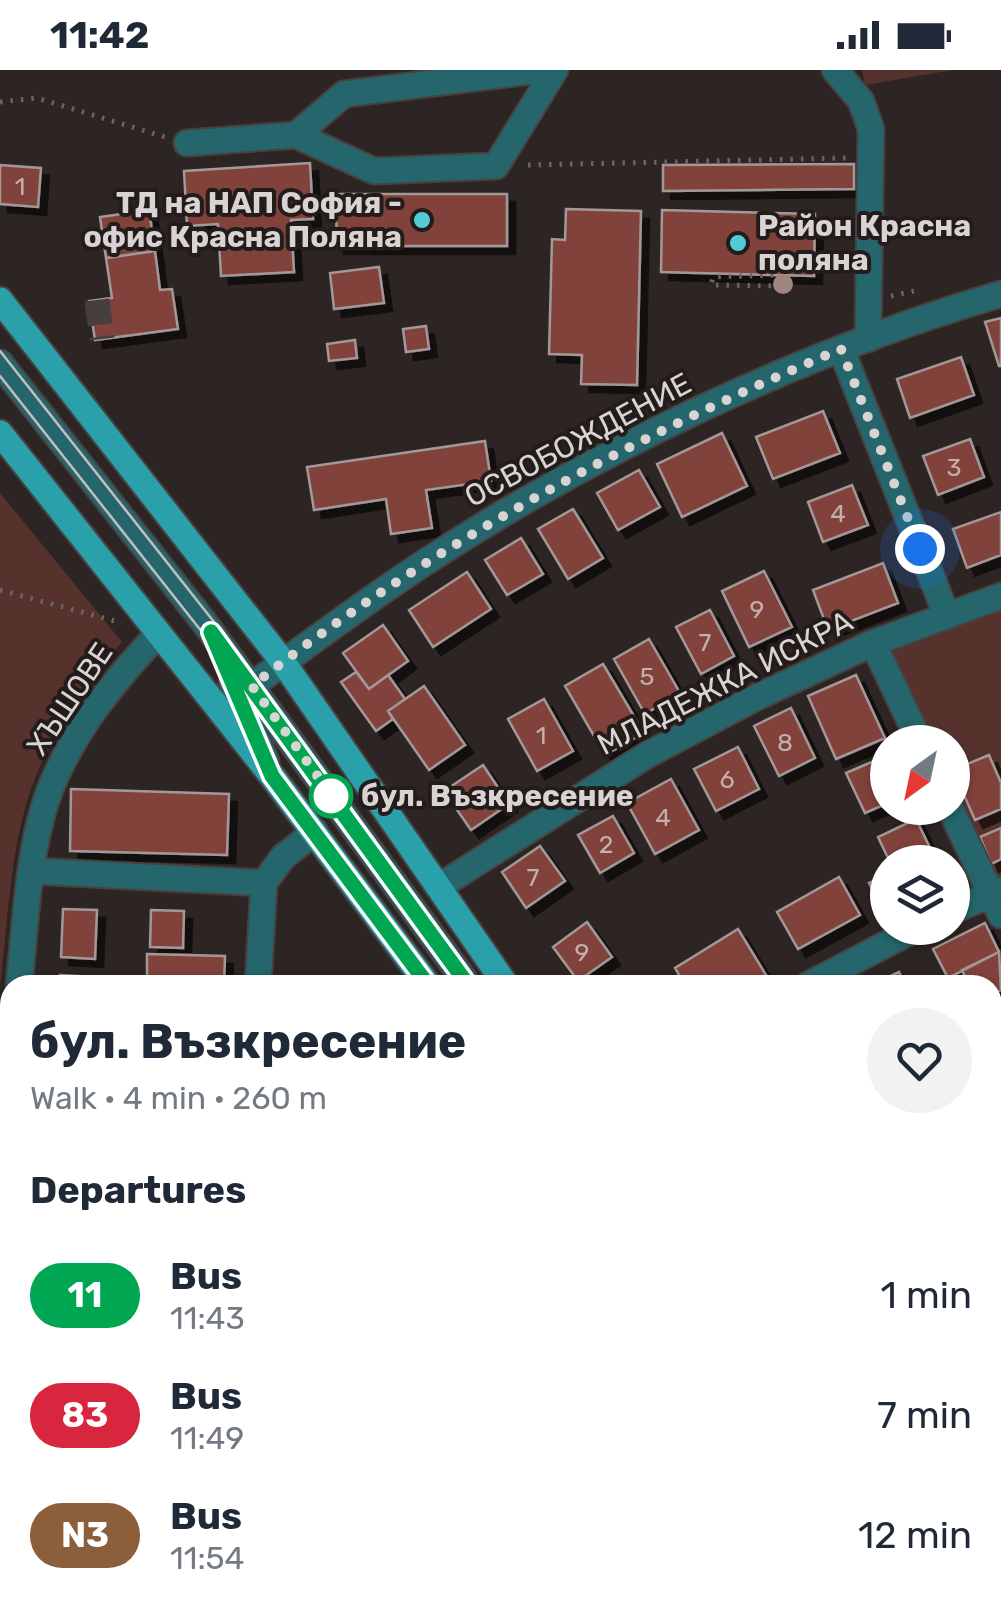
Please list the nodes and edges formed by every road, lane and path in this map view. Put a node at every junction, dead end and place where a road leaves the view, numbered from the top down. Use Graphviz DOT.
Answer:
graph roads {
  1 [pos="539,70"];
  2 [pos="555,70"];
  3 [pos="835,70"];
  4 [pos="0,102"];
  5 [pos="296,135"];
  6 [pos="187,144"];
  7 [pos="870,158"];
  8 [pos="496,166"];
  9 [pos="781,286"];
  10 [pos="1001,294"];
  11 [pos="0,300"];
  12 [pos="868,339"];
  13 [pos="841,349"];
  14 [pos="0,363"];
  15 [pos="0,433"];
  16 [pos="0,590"];
  17 [pos="1001,596"];
  18 [pos="947,616"];
  19 [pos="115,620"];
  20 [pos="159,633"];
  21 [pos="873,642"];
  22 [pos="283,662"];
  23 [pos="236,697"];
  24 [pos="912,725"];
  25 [pos="959,825"];
  26 [pos="315,832"];
  27 [pos="32,871"];
  28 [pos="264,883"];
  29 [pos="440,886"];
  30 [pos="998,900"];
  31 [pos="970,907"];
  32 [pos="878,945"];
  33 [pos="19,975"];
  34 [pos="259,975"];
  35 [pos="421,975"];
  36 [pos="460,975"];
  37 [pos="499,975"];
  38 [pos="825,975"];
  1 -- 5 [label="street"];
  2 -- 8 [label="street"];
  3 -- 7 [label="street"];
  4 -- 6 [label="path"];
  5 -- 6 [label="street"];
  5 -- 8 [label="street"];
  7 -- 8 [label="path"];
  7 -- 12 [label="street"];
  9 -- 9 [label="path"];
  10 -- 12 [label="street, ОСВОБОЖДЕНИЕ"];
  11 -- 22 [label="main road"];
  12 -- 13 [label="street, ОСВОБОЖДЕНИЕ"];
  13 -- 18 [label="street"];
  13 -- 22 [label="street, ОСВОБОЖДЕНИЕ"];
  14 -- 23 [label="street"];
  15 -- 20 [label="main road"];
  16 -- 19 [label="path"];
  17 -- 18 [label="street, МЛАДЕЖКА ИСКРА"];
  18 -- 21 [label="street, МЛАДЕЖКА ИСКРА"];
  20 -- 23 [label="main road"];
  20 -- 27 [label="street, ХЪШОВЕ"];
  21 -- 24 [label="street"];
  21 -- 29 [label="street, МЛАДЕЖКА ИСКРА"];
  22 -- 23 [label="street, ОСВОБОЖДЕНИЕ"];
  22 -- 29 [label="main road"];
  23 -- 26 [label="main road"];
  23 -- 36 [label="street"];
  25 -- 30 [label="street"];
  26 -- 28 [label="street"];
  26 -- 35 [label="main road"];
  27 -- 28 [label="street"];
  27 -- 33 [label="street, ХЪШОВЕ"];
  28 -- 34 [label="street"];
  29 -- 37 [label="main road"];
  30 -- 31 [label="street"];
  32 -- 38 [label="street"];
}
